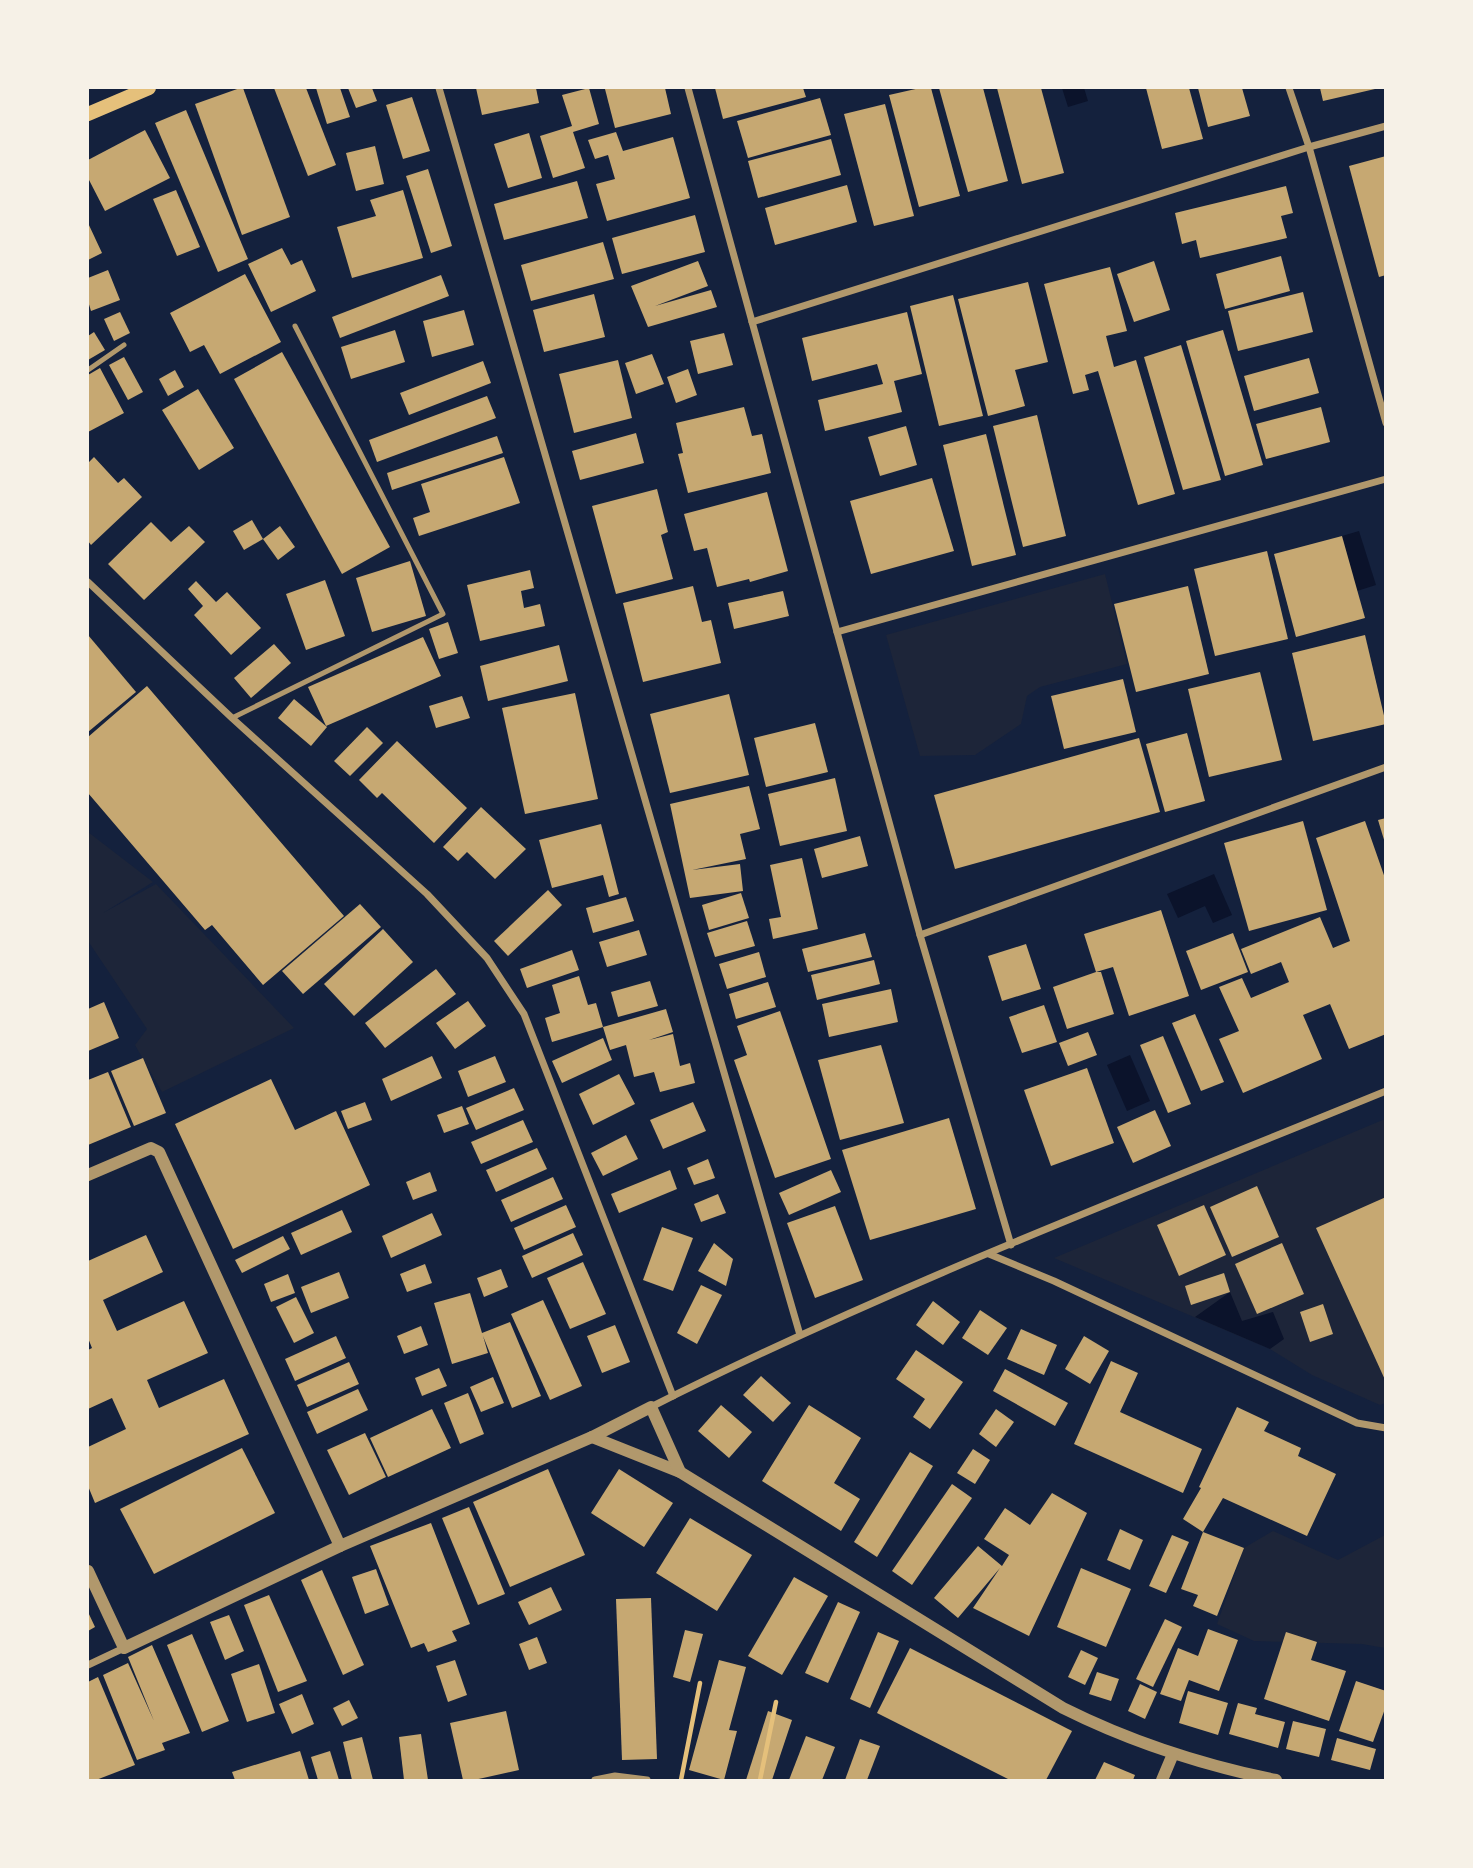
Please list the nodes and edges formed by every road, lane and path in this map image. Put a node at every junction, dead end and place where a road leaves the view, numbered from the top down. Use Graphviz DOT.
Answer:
graph roads {
  1 [pos="144,88"];
  2 [pos="439,88"];
  3 [pos="688,88"];
  4 [pos="1289,88"];
  5 [pos="88,114"];
  6 [pos="1385,126"];
  7 [pos="1308,147"];
  8 [pos="752,322"];
  9 [pos="295,326"];
  10 [pos="124,345"];
  11 [pos="88,370"];
  12 [pos="1385,423"];
  13 [pos="1385,479"];
  14 [pos="88,582"];
  15 [pos="837,632"];
  16 [pos="232,718"];
  17 [pos="1385,767"];
  18 [pos="920,935"];
  19 [pos="1385,1091"];
  20 [pos="88,1175"];
  21 [pos="1011,1245"];
  22 [pos="989,1254"];
  23 [pos="800,1335"];
  24 [pos="673,1396"];
  25 [pos="651,1407"];
  26 [pos="1385,1428"];
  27 [pos="592,1437"];
  28 [pos="680,1472"];
  29 [pos="340,1546"];
  30 [pos="88,1571"];
  31 [pos="124,1648"];
  32 [pos="88,1665"];
  33 [pos="700,1683"];
  34 [pos="776,1702"];
  35 [pos="1173,1754"];
  36 [pos="595,1780"];
  37 [pos="647,1780"];
  38 [pos="681,1780"];
  39 [pos="760,1780"];
  40 [pos="1162,1780"];
  41 [pos="1276,1780"];
  1 -- 5 [label="main road"];
  2 -- 23 [label="street"];
  3 -- 8 [label="street"];
  4 -- 7 [label="street"];
  6 -- 7 [label="street"];
  7 -- 8 [label="street"];
  7 -- 12 [label="street"];
  8 -- 15 [label="street"];
  9 -- 16 [label="lane"];
  10 -- 11 [label="lane"];
  13 -- 15 [label="street"];
  14 -- 16 [label="street"];
  15 -- 18 [label="street"];
  16 -- 24 [label="street"];
  17 -- 18 [label="street"];
  18 -- 21 [label="street"];
  19 -- 21 [label="street"];
  20 -- 29 [label="street"];
  21 -- 22 [label="street"];
  22 -- 23 [label="street"];
  22 -- 26 [label="street"];
  23 -- 24 [label="street"];
  24 -- 25 [label="street"];
  25 -- 27 [label="street"];
  25 -- 28 [label="street"];
  27 -- 28 [label="street"];
  27 -- 29 [label="street"];
  28 -- 35 [label="street"];
  29 -- 31 [label="street"];
  30 -- 31 [label="street"];
  31 -- 32 [label="street"];
  33 -- 38 [label="path"];
  34 -- 39 [label="path"];
  35 -- 40 [label="street"];
  35 -- 41 [label="street"];
  36 -- 37 [label="street"];
}
